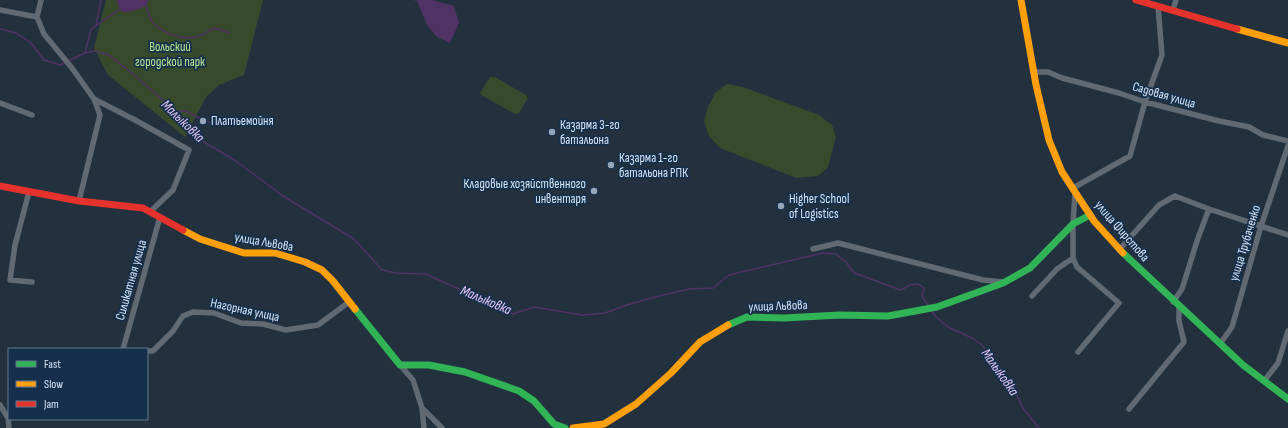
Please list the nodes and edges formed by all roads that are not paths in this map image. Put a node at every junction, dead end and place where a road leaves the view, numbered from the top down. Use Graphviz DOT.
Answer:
graph roads {
  1 [pos="42,0"];
  2 [pos="1021,0"];
  3 [pos="1136,0"];
  4 [pos="1176,0"];
  5 [pos="1158,6"];
  6 [pos="0,10"];
  7 [pos="1173,10"];
  8 [pos="37,17"];
  9 [pos="1288,43"];
  10 [pos="1033,72"];
  11 [pos="94,99"];
  12 [pos="1145,102"];
  13 [pos="0,103"];
  14 [pos="32,115"];
  15 [pos="1288,142"];
  16 [pos="1288,146"];
  17 [pos="0,186"];
  18 [pos="1074,190"];
  19 [pos="29,192"];
  20 [pos="79,201"];
  21 [pos="1209,209"];
  22 [pos="150,212"];
  23 [pos="1090,215"];
  24 [pos="160,217"];
  25 [pos="1073,224"];
  26 [pos="1261,226"];
  27 [pos="1288,235"];
  28 [pos="813,249"];
  29 [pos="1119,250"];
  30 [pos="1073,258"];
  31 [pos="32,282"];
  32 [pos="1003,282"];
  33 [pos="1032,296"];
  34 [pos="349,302"];
  35 [pos="1176,305"];
  36 [pos="1288,331"];
  37 [pos="1220,344"];
  38 [pos="123,348"];
  39 [pos="148,351"];
  40 [pos="1078,352"];
  41 [pos="400,365"];
  42 [pos="1264,381"];
  43 [pos="1288,399"];
  44 [pos="0,405"];
  45 [pos="422,408"];
  46 [pos="1129,410"];
  47 [pos="8,418"];
  48 [pos="559,427"];
  49 [pos="424,428"];
  50 [pos="442,428"];
  51 [pos="573,428"];
  1 -- 8 [label="street"];
  2 -- 10 [label="street, улица Фирстова"];
  3 -- 5 [label="street"];
  4 -- 7 [label="street"];
  5 -- 7 [label="street"];
  5 -- 12 [label="street"];
  6 -- 8 [label="street"];
  7 -- 9 [label="street"];
  8 -- 11 [label="street"];
  10 -- 12 [label="street, Садовая улица"];
  10 -- 18 [label="street, улица Фирстова"];
  11 -- 20 [label="street"];
  11 -- 22 [label="street"];
  12 -- 15 [label="street, Садовая улица"];
  12 -- 18 [label="street"];
  13 -- 14 [label="street"];
  16 -- 26 [label="street, улица Трубаченко"];
  17 -- 19 [label="street, улица Львова"];
  18 -- 23 [label="street, улица Фирстова"];
  18 -- 25 [label="street"];
  19 -- 20 [label="street, улица Львова"];
  19 -- 31 [label="street"];
  20 -- 22 [label="street, улица Львова"];
  21 -- 26 [label="street"];
  21 -- 29 [label="street"];
  21 -- 35 [label="street"];
  22 -- 24 [label="street, улица Львова"];
  23 -- 25 [label="street, улица Львова"];
  23 -- 29 [label="street, улица Фирстова"];
  24 -- 34 [label="street, улица Львова"];
  24 -- 38 [label="street, Силикатная улица"];
  25 -- 30 [label="street"];
  25 -- 32 [label="street, улица Львова"];
  26 -- 27 [label="street"];
  26 -- 37 [label="street, улица Трубаченко"];
  28 -- 32 [label="street"];
  29 -- 35 [label="street, улица Фирстова"];
  30 -- 33 [label="street"];
  30 -- 40 [label="street"];
  32 -- 51 [label="street, улица Львова"];
  34 -- 39 [label="street, Нагорная улица"];
  34 -- 41 [label="street, улица Львова"];
  35 -- 37 [label="street, улица Фирстова"];
  35 -- 46 [label="street"];
  36 -- 42 [label="street"];
  37 -- 42 [label="street, улица Фирстова"];
  41 -- 45 [label="street"];
  41 -- 48 [label="street"];
  42 -- 43 [label="street, улица Фирстова"];
  44 -- 47 [label="street"];
  45 -- 49 [label="street"];
  45 -- 50 [label="street"];
}
